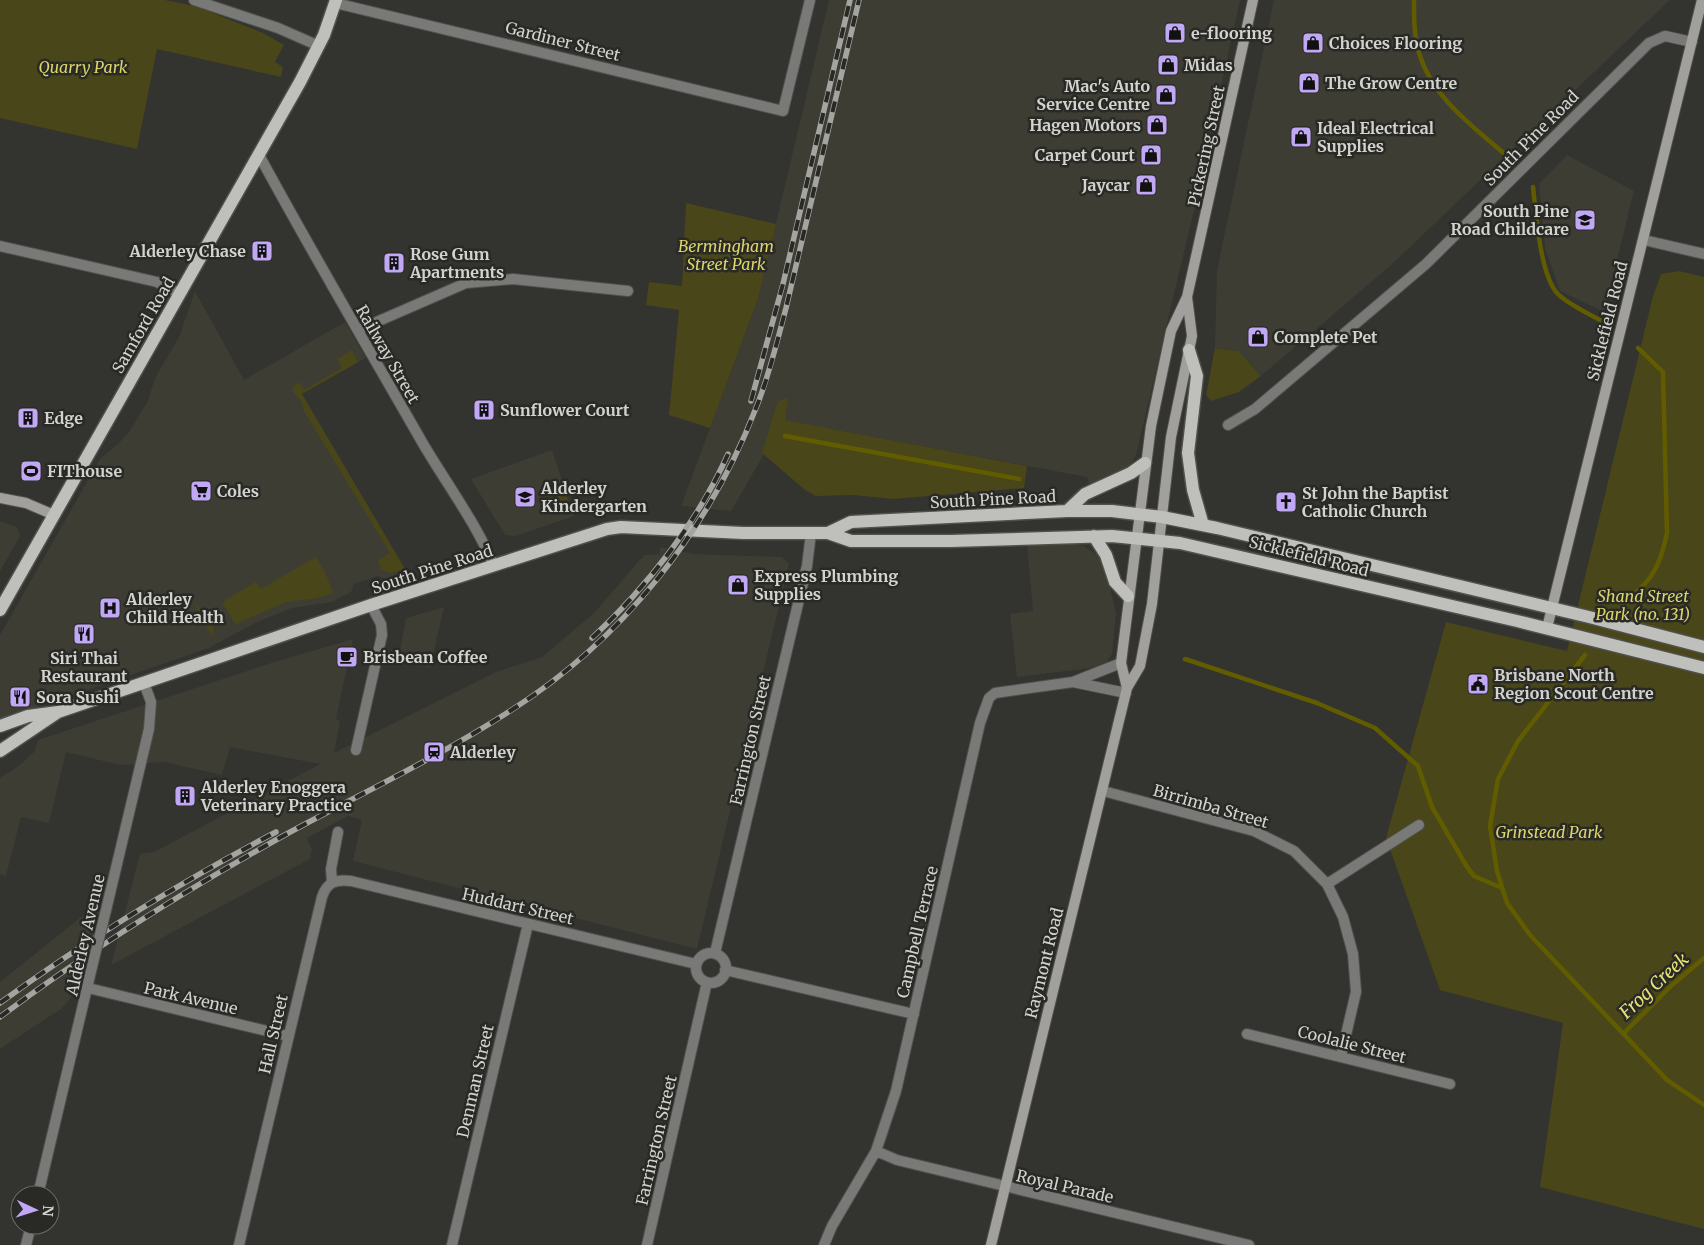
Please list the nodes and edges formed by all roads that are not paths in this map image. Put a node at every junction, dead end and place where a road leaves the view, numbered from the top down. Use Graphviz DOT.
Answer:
graph roads {
  1 [pos="194,0"];
  2 [pos="810,0"];
  3 [pos="1253,0"];
  4 [pos="1702,0"];
  5 [pos="335,1"];
  6 [pos="1692,42"];
  7 [pos="319,46"];
  8 [pos="259,154"];
  9 [pos="1644,240"];
  10 [pos="0,246"];
  11 [pos="1704,254"];
  12 [pos="628,290"];
  13 [pos="180,294"];
  14 [pos="1187,297"];
  15 [pos="358,330"];
  16 [pos="1188,350"];
  17 [pos="1228,425"];
  18 [pos="1145,463"];
  19 [pos="0,498"];
  20 [pos="1067,510"];
  21 [pos="1139,514"];
  22 [pos="54,515"];
  23 [pos="1162,516"];
  24 [pos="1203,524"];
  25 [pos="811,533"];
  26 [pos="828,533"];
  27 [pos="1094,536"];
  28 [pos="1136,538"];
  29 [pos="1159,540"];
  30 [pos="494,566"];
  31 [pos="1128,596"];
  32 [pos="371,605"];
  33 [pos="1552,608"];
  34 [pos="0,610"];
  35 [pos="1547,628"];
  36 [pos="1704,647"];
  37 [pos="1121,663"];
  38 [pos="1704,668"];
  39 [pos="144,682"];
  40 [pos="1073,682"];
  41 [pos="1127,691"];
  42 [pos="58,712"];
  43 [pos="0,726"];
  44 [pos="356,750"];
  45 [pos="0,751"];
  46 [pos="1102,791"];
  47 [pos="1419,825"];
  48 [pos="338,832"];
  49 [pos="332,882"];
  50 [pos="1327,884"];
  51 [pos="528,924"];
  52 [pos="715,953"];
  53 [pos="696,964"];
  54 [pos="725,970"];
  55 [pos="708,982"];
  56 [pos="88,988"];
  57 [pos="914,1014"];
  58 [pos="1247,1034"];
  59 [pos="288,1036"];
  60 [pos="1341,1056"];
  61 [pos="1450,1084"];
  62 [pos="876,1151"];
  63 [pos="40,1185"];
  64 [pos="1005,1187"];
  65 [pos="239,1245"];
  66 [pos="452,1245"];
  67 [pos="647,1245"];
  68 [pos="824,1245"];
  69 [pos="991,1245"];
  70 [pos="1249,1245"];
  1 -- 7 [label="street"];
  2 -- 5 [label="street, Gardiner Street"];
  3 -- 14 [label="main road, Pickering Street"];
  4 -- 6 [label="main road"];
  5 -- 7 [label="main road, Samford Road"];
  6 -- 9 [label="main road, Sicklefield Road"];
  6 -- 17 [label="street, South Pine Road"];
  7 -- 8 [label="main road, Samford Road"];
  8 -- 13 [label="main road, Samford Road"];
  8 -- 15 [label="street, Railway Street"];
  9 -- 11 [label="street"];
  9 -- 33 [label="main road, Sicklefield Road"];
  10 -- 13 [label="street"];
  12 -- 15 [label="street"];
  13 -- 22 [label="main road, Samford Road"];
  14 -- 16 [label="main road, Pickering Street"];
  14 -- 18 [label="main road, Pickering Street"];
  15 -- 30 [label="street, Railway Street"];
  16 -- 23 [label="main road, Pickering Street"];
  16 -- 24 [label="main road"];
  18 -- 20 [label="main road"];
  18 -- 21 [label="main road, Pickering Street"];
  19 -- 22 [label="main road"];
  20 -- 21 [label="main road, South Pine Road"];
  20 -- 26 [label="main road, South Pine Road"];
  21 -- 23 [label="main road, South Pine Road"];
  21 -- 28 [label="main road, Pickering Street"];
  22 -- 34 [label="main road, Samford Road"];
  23 -- 24 [label="main road, Sicklefield Road"];
  23 -- 29 [label="main road, Raymont Road"];
  24 -- 33 [label="main road, Sicklefield Road"];
  25 -- 26 [label="main road, South Pine Road"];
  25 -- 30 [label="main road, South Pine Road"];
  25 -- 52 [label="street, Farrington Street"];
  26 -- 27 [label="main road, South Pine Road"];
  27 -- 28 [label="main road, South Pine Road"];
  27 -- 31 [label="main road"];
  28 -- 29 [label="main road, South Pine Road"];
  28 -- 31 [label="main road, Raymont Road"];
  29 -- 35 [label="main road, Sicklefield Road"];
  29 -- 41 [label="main road, Raymont Road"];
  30 -- 32 [label="main road, South Pine Road"];
  31 -- 37 [label="main road, Raymont Road"];
  32 -- 39 [label="main road, South Pine Road"];
  32 -- 44 [label="street"];
  33 -- 35 [label="main road, Sicklefield Road"];
  33 -- 36 [label="main road"];
  35 -- 38 [label="main road"];
  37 -- 40 [label="street, Campbell Terrace"];
  37 -- 41 [label="main road, Raymont Road"];
  39 -- 42 [label="main road, South Pine Road"];
  39 -- 56 [label="street, Alderley Avenue, bridge"];
  40 -- 41 [label="street, Campbell Terrace"];
  40 -- 57 [label="street, Campbell Terrace"];
  41 -- 46 [label="main road, Raymont Road"];
  42 -- 43 [label="main road, South Pine Road"];
  42 -- 45 [label="main road, South Pine Road"];
  46 -- 50 [label="street, Birrimba Street"];
  46 -- 64 [label="main road, Raymont Road"];
  47 -- 50 [label="street"];
  48 -- 49 [label="street, Hall Street"];
  49 -- 51 [label="street, Huddart Street"];
  49 -- 59 [label="street, Hall Street"];
  50 -- 60 [label="street, Birrimba Street"];
  51 -- 53 [label="street, Huddart Street"];
  51 -- 66 [label="street, Denman Street"];
  52 -- 53 [label="street"];
  52 -- 54 [label="street"];
  53 -- 55 [label="street"];
  54 -- 55 [label="street"];
  54 -- 57 [label="street"];
  55 -- 67 [label="street, Farrington Street"];
  56 -- 59 [label="street, Park Avenue"];
  56 -- 63 [label="street, Alderley Avenue"];
  57 -- 62 [label="street, Campbell Terrace"];
  58 -- 60 [label="street, Coolalie Street"];
  59 -- 65 [label="street, Hall Street"];
  60 -- 61 [label="street, Coolalie Street"];
  62 -- 64 [label="street, Royal Parade"];
  62 -- 68 [label="street, Campbell Terrace"];
  64 -- 69 [label="main road, Raymont Road"];
  64 -- 70 [label="street, Royal Parade"];
}
